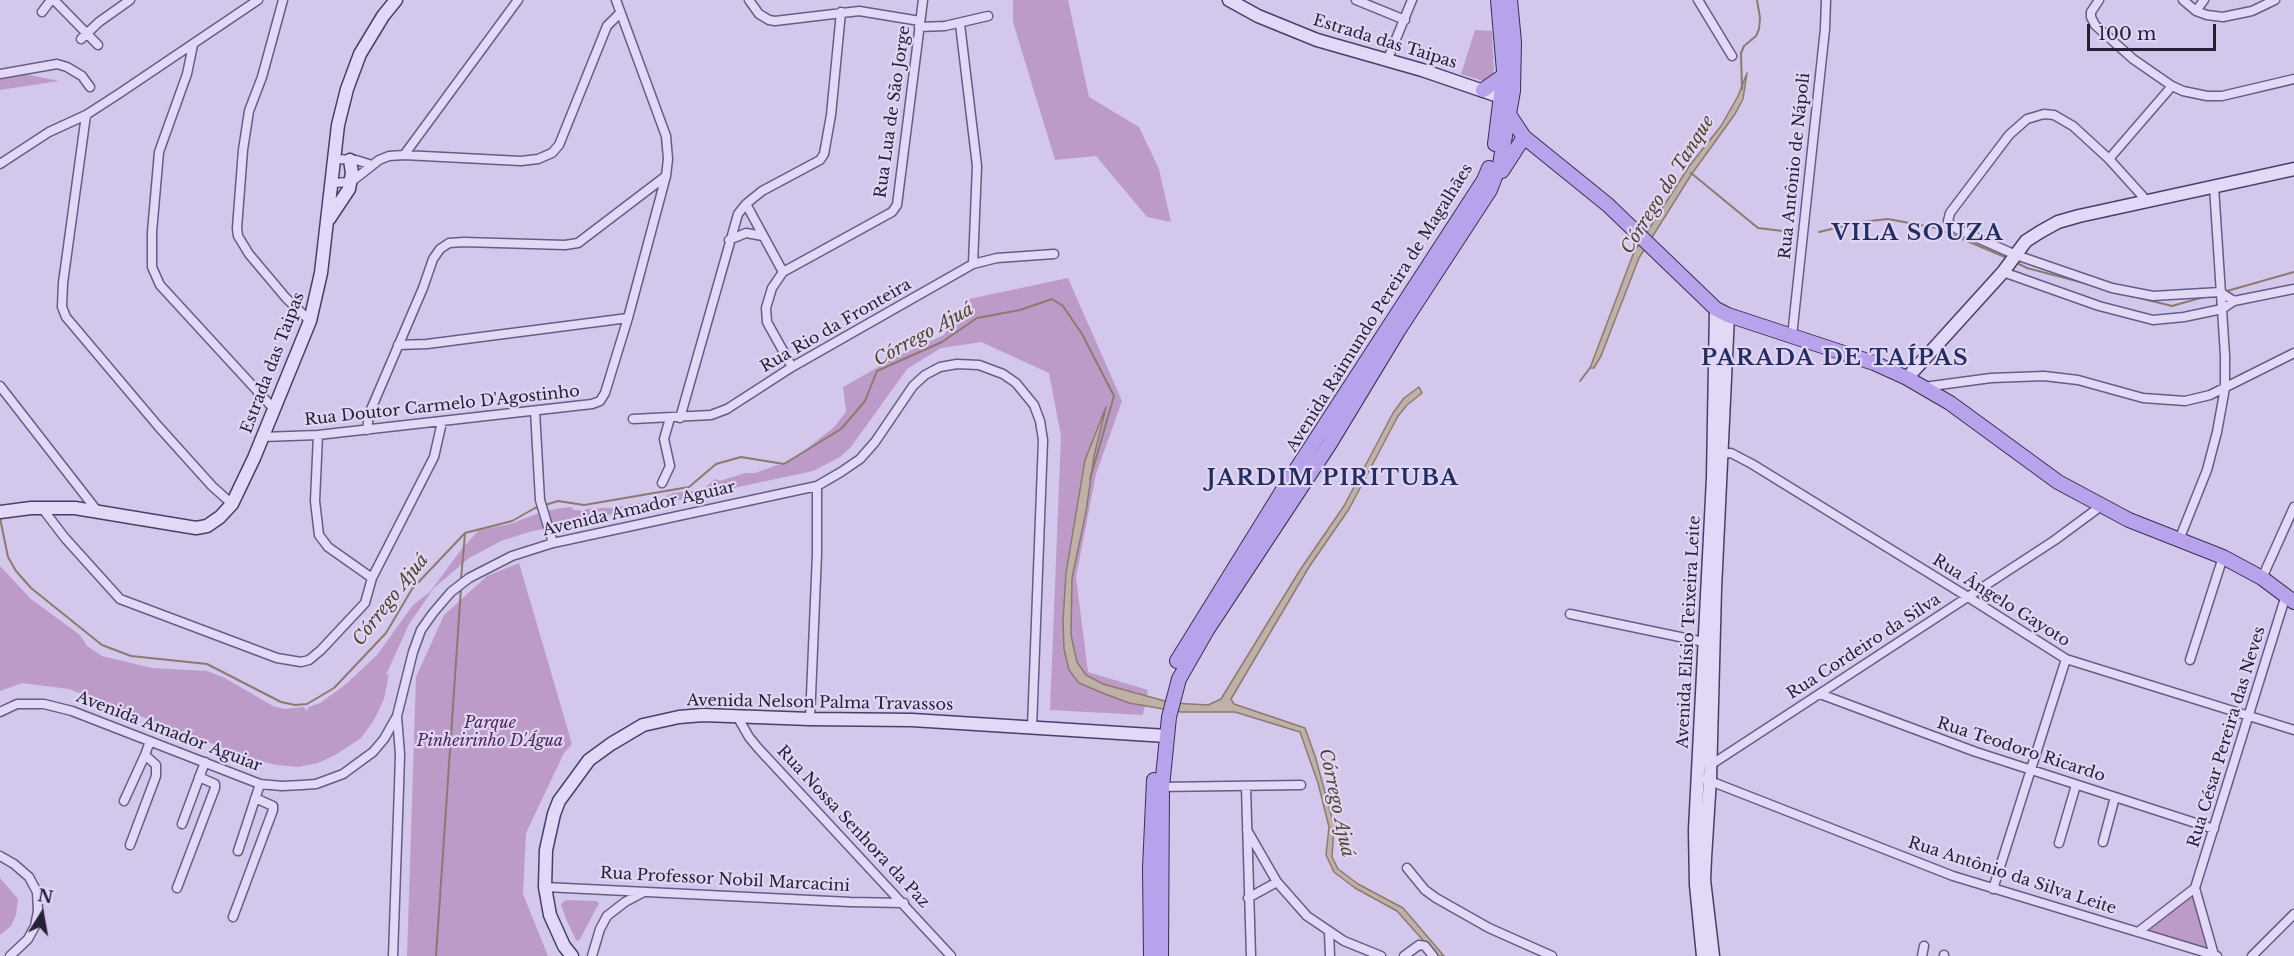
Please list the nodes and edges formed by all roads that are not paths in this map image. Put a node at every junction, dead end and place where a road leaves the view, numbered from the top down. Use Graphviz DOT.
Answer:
graph roads {
  1 [pos="52,0"];
  2 [pos="130,0"];
  3 [pos="258,0"];
  4 [pos="283,0"];
  5 [pos="396,0"];
  6 [pos="518,0"];
  7 [pos="616,0"];
  8 [pos="749,0"];
  9 [pos="923,0"];
  10 [pos="1229,0"];
  11 [pos="1356,0"];
  12 [pos="1412,0"];
  13 [pos="1498,0"];
  14 [pos="1510,0"];
  15 [pos="1698,0"];
  16 [pos="1826,0"];
  17 [pos="2183,0"];
  18 [pos="2204,0"];
  19 [pos="2275,0"];
  20 [pos="2097,3"];
  21 [pos="2196,11"];
  22 [pos="42,12"];
  23 [pos="841,12"];
  24 [pos="620,13"];
  25 [pos="988,16"];
  26 [pos="1405,20"];
  27 [pos="920,24"];
  28 [pos="960,24"];
  29 [pos="84,36"];
  30 [pos="98,45"];
  31 [pos="193,45"];
  32 [pos="1732,56"];
  33 [pos="1387,61"];
  34 [pos="0,74"];
  35 [pos="1503,76"];
  36 [pos="2294,79"];
  37 [pos="2172,86"];
  38 [pos="90,87"];
  39 [pos="1483,90"];
  40 [pos="1501,97"];
  41 [pos="86,115"];
  42 [pos="1510,117"];
  43 [pos="1524,137"];
  44 [pos="404,154"];
  45 [pos="334,159"];
  46 [pos="2109,159"];
  47 [pos="350,160"];
  48 [pos="0,164"];
  49 [pos="372,165"];
  50 [pos="2294,169"];
  51 [pos="666,176"];
  52 [pos="351,182"];
  53 [pos="332,183"];
  54 [pos="2214,187"];
  55 [pos="1490,190"];
  56 [pos="2146,200"];
  57 [pos="746,204"];
  58 [pos="328,220"];
  59 [pos="763,236"];
  60 [pos="729,240"];
  61 [pos="1054,254"];
  62 [pos="2016,255"];
  63 [pos="973,264"];
  64 [pos="783,272"];
  65 [pos="2003,272"];
  66 [pos="2294,289"];
  67 [pos="2220,292"];
  68 [pos="2234,301"];
  69 [pos="2222,309"];
  70 [pos="1722,312"];
  71 [pos="628,318"];
  72 [pos="310,321"];
  73 [pos="1792,336"];
  74 [pos="398,345"];
  75 [pos="2294,353"];
  76 [pos="792,367"];
  77 [pos="1907,378"];
  78 [pos="0,386"];
  79 [pos="1924,387"];
  80 [pos="2225,388"];
  81 [pos="273,408"];
  82 [pos="535,411"];
  83 [pos="675,418"];
  84 [pos="633,419"];
  85 [pos="442,422"];
  86 [pos="367,430"];
  87 [pos="318,435"];
  88 [pos="262,437"];
  89 [pos="1718,454"];
  90 [pos="662,483"];
  91 [pos="817,486"];
  92 [pos="232,504"];
  93 [pos="2102,507"];
  94 [pos="2294,507"];
  95 [pos="42,508"];
  96 [pos="3,511"];
  97 [pos="98,512"];
  98 [pos="2179,540"];
  99 [pos="553,543"];
  100 [pos="2223,557"];
  101 [pos="372,578"];
  102 [pos="2262,578"];
  103 [pos="1711,589"];
  104 [pos="1968,597"];
  105 [pos="2290,599"];
  106 [pos="1570,614"];
  107 [pos="1704,642"];
  108 [pos="2066,660"];
  109 [pos="2190,660"];
  110 [pos="1820,694"];
  111 [pos="1168,698"];
  112 [pos="0,712"];
  113 [pos="397,716"];
  114 [pos="737,716"];
  115 [pos="2250,716"];
  116 [pos="810,719"];
  117 [pos="1032,727"];
  118 [pos="2294,730"];
  119 [pos="1162,735"];
  120 [pos="150,741"];
  121 [pos="145,755"];
  122 [pos="205,762"];
  123 [pos="2031,771"];
  124 [pos="1705,772"];
  125 [pos="199,777"];
  126 [pos="260,783"];
  127 [pos="1301,785"];
  128 [pos="2076,785"];
  129 [pos="1158,787"];
  130 [pos="1246,787"];
  131 [pos="2115,797"];
  132 [pos="255,798"];
  133 [pos="124,801"];
  134 [pos="182,824"];
  135 [pos="2214,829"];
  136 [pos="1247,830"];
  137 [pos="2103,842"];
  138 [pos="2059,843"];
  139 [pos="130,845"];
  140 [pos="238,851"];
  141 [pos="0,856"];
  142 [pos="1407,868"];
  143 [pos="1277,882"];
  144 [pos="545,887"];
  145 [pos="177,888"];
  146 [pos="2195,888"];
  147 [pos="1993,889"];
  148 [pos="645,891"];
  149 [pos="1248,898"];
  150 [pos="904,903"];
  151 [pos="2294,915"];
  152 [pos="233,917"];
  153 [pos="2138,932"];
  154 [pos="1329,933"];
  155 [pos="1924,946"];
  156 [pos="2216,955"];
  157 [pos="10,956"];
  158 [pos="393,956"];
  159 [pos="572,956"];
  160 [pos="592,956"];
  161 [pos="951,956"];
  162 [pos="1151,956"];
  163 [pos="1161,956"];
  164 [pos="1251,956"];
  165 [pos="1330,956"];
  166 [pos="1382,956"];
  167 [pos="1404,956"];
  168 [pos="1433,956"];
  169 [pos="1552,956"];
  170 [pos="1703,956"];
  171 [pos="1713,956"];
  172 [pos="1922,956"];
  173 [pos="2252,956"];
  1 -- 22 [label="street"];
  1 -- 29 [label="street"];
  2 -- 29 [label="street"];
  3 -- 31 [label="street"];
  4 -- 72 [label="street"];
  5 -- 45 [label="main road, Estrada das Taipas"];
  6 -- 44 [label="street"];
  7 -- 24 [label="street, Rua Doutor Carmelo D'Agostinho"];
  8 -- 23 [label="street"];
  9 -- 27 [label="street, Rua Lua de São Jorge"];
  10 -- 33 [label="main road, Estrada das Taipas"];
  11 -- 26 [label="street"];
  12 -- 26 [label="street"];
  13 -- 35 [label="main road, Avenida Raimundo Pereira de Magalhães"];
  14 -- 42 [label="main road, Avenida Raimundo Pereira de Magalhães"];
  15 -- 32 [label="street"];
  16 -- 73 [label="street, Rua Antônio de Nápoli"];
  17 -- 21 [label="street"];
  18 -- 21 [label="street"];
  19 -- 21 [label="street"];
  20 -- 37 [label="street"];
  23 -- 27 [label="street"];
  23 -- 57 [label="street"];
  24 -- 44 [label="street"];
  24 -- 51 [label="street, Rua Doutor Carmelo D'Agostinho"];
  25 -- 28 [label="street"];
  26 -- 33 [label="street"];
  27 -- 28 [label="street"];
  27 -- 64 [label="street, Rua Lua de São Jorge"];
  28 -- 63 [label="street"];
  29 -- 30 [label="street"];
  31 -- 41 [label="street"];
  31 -- 81 [label="street"];
  33 -- 39 [label="main road, Estrada das Taipas"];
  34 -- 38 [label="street"];
  35 -- 39 [label="main road"];
  35 -- 40 [label="main road, Avenida Raimundo Pereira de Magalhães"];
  36 -- 37 [label="street"];
  37 -- 46 [label="street"];
  39 -- 40 [label="main road, Estrada das Taipas"];
  40 -- 42 [label="main road"];
  40 -- 111 [label="main road, Avenida Raimundo Pereira de Magalhães"];
  41 -- 48 [label="street"];
  41 -- 92 [label="street"];
  42 -- 43 [label="main road"];
  42 -- 55 [label="main road, Avenida Raimundo Pereira de Magalhães"];
  43 -- 55 [label="main road"];
  43 -- 70 [label="main road"];
  44 -- 49 [label="street"];
  45 -- 47 [label="street"];
  45 -- 53 [label="main road, Estrada das Taipas"];
  46 -- 56 [label="street"];
  46 -- 62 [label="street"];
  47 -- 49 [label="street"];
  47 -- 52 [label="main road"];
  49 -- 52 [label="street"];
  50 -- 54 [label="main road"];
  51 -- 71 [label="street, Rua Doutor Carmelo D'Agostinho"];
  51 -- 74 [label="street"];
  52 -- 53 [label="street"];
  52 -- 58 [label="main road"];
  53 -- 58 [label="main road, Estrada das Taipas"];
  54 -- 56 [label="main road"];
  54 -- 67 [label="street"];
  55 -- 111 [label="main road, Avenida Raimundo Pereira de Magalhães"];
  56 -- 62 [label="main road"];
  57 -- 59 [label="street"];
  57 -- 60 [label="street"];
  58 -- 72 [label="main road, Estrada das Taipas"];
  59 -- 60 [label="street"];
  59 -- 64 [label="street"];
  60 -- 83 [label="street"];
  61 -- 63 [label="street, Rua Rio da Fronteira"];
  62 -- 65 [label="main road"];
  62 -- 67 [label="street"];
  63 -- 76 [label="street, Rua Rio da Fronteira"];
  64 -- 76 [label="street"];
  65 -- 69 [label="street"];
  65 -- 77 [label="main road"];
  66 -- 68 [label="street"];
  67 -- 68 [label="street"];
  67 -- 69 [label="street"];
  68 -- 69 [label="street"];
  69 -- 80 [label="street"];
  70 -- 73 [label="main road"];
  70 -- 89 [label="main road, Avenida Elísio Teixeira Leite"];
  71 -- 74 [label="street"];
  71 -- 82 [label="street, Rua Doutor Carmelo D'Agostinho"];
  72 -- 81 [label="main road, Estrada das Taipas"];
  73 -- 77 [label="main road"];
  74 -- 86 [label="street"];
  75 -- 80 [label="street"];
  76 -- 83 [label="street, Rua Rio da Fronteira"];
  77 -- 79 [label="main road"];
  78 -- 97 [label="street"];
  79 -- 80 [label="street"];
  79 -- 93 [label="main road"];
  80 -- 98 [label="street"];
  81 -- 88 [label="main road, Estrada das Taipas"];
  82 -- 85 [label="street, Rua Doutor Carmelo D'Agostinho"];
  82 -- 99 [label="street"];
  83 -- 84 [label="street, Rua Rio da Fronteira"];
  83 -- 90 [label="street"];
  85 -- 86 [label="street, Rua Doutor Carmelo D'Agostinho"];
  85 -- 101 [label="street"];
  86 -- 87 [label="street, Rua Doutor Carmelo D'Agostinho"];
  87 -- 88 [label="street, Rua Doutor Carmelo D'Agostinho"];
  87 -- 101 [label="street"];
  88 -- 92 [label="main road, Estrada das Taipas"];
  89 -- 103 [label="main road, Avenida Elísio Teixeira Leite"];
  89 -- 104 [label="street, Rua Ângelo Gayoto"];
  91 -- 99 [label="street, Avenida Amador Aguiar"];
  91 -- 116 [label="street"];
  91 -- 117 [label="street, Avenida Amador Aguiar"];
  92 -- 97 [label="main road, Estrada das Taipas"];
  93 -- 98 [label="main road"];
  93 -- 104 [label="street, Rua Cordeiro da Silva"];
  94 -- 102 [label="street"];
  95 -- 96 [label="main road, Estrada das Taipas"];
  95 -- 97 [label="main road, Estrada das Taipas"];
  95 -- 101 [label="street"];
  98 -- 100 [label="main road"];
  99 -- 113 [label="street, Avenida Amador Aguiar"];
  100 -- 102 [label="main road"];
  100 -- 109 [label="street"];
  102 -- 105 [label="main road"];
  103 -- 107 [label="main road, Avenida Elísio Teixeira Leite"];
  103 -- 124 [label="main road, Avenida Elísio Teixeira Leite"];
  104 -- 108 [label="street, Rua Ângelo Gayoto"];
  104 -- 110 [label="street, Rua Cordeiro da Silva"];
  105 -- 115 [label="street, Rua César Pereira das Neves"];
  106 -- 107 [label="street"];
  107 -- 124 [label="main road, Avenida Elísio Teixeira Leite"];
  108 -- 115 [label="street, Rua Ângelo Gayoto"];
  108 -- 123 [label="street"];
  110 -- 123 [label="street, Rua Teodoro Ricardo"];
  110 -- 124 [label="street, Rua Cordeiro da Silva"];
  111 -- 119 [label="main road, Avenida Raimundo Pereira de Magalhães"];
  112 -- 120 [label="street, Avenida Amador Aguiar"];
  113 -- 126 [label="street, Avenida Amador Aguiar"];
  113 -- 158 [label="street"];
  114 -- 116 [label="main road, Avenida Nelson Palma Travassos"];
  114 -- 144 [label="main road, Avenida Nelson Palma Travassos"];
  114 -- 150 [label="street, Rua Nossa Senhora da Paz"];
  115 -- 118 [label="street, Rua Ângelo Gayoto"];
  115 -- 135 [label="street, Rua César Pereira das Neves"];
  116 -- 117 [label="main road, Avenida Nelson Palma Travassos"];
  117 -- 119 [label="main road, Avenida Nelson Palma Travassos"];
  119 -- 129 [label="main road, Avenida Raimundo Pereira de Magalhães"];
  120 -- 121 [label="street"];
  120 -- 122 [label="street, Avenida Amador Aguiar"];
  121 -- 133 [label="street"];
  121 -- 139 [label="street"];
  122 -- 125 [label="street"];
  122 -- 126 [label="street, Avenida Amador Aguiar"];
  123 -- 128 [label="street, Rua Teodoro Ricardo"];
  123 -- 147 [label="street"];
  124 -- 147 [label="street, Rua Antônio da Silva Leite"];
  124 -- 170 [label="main road, Avenida Elísio Teixeira Leite"];
  124 -- 171 [label="main road, Avenida Elísio Teixeira Leite"];
  125 -- 134 [label="street"];
  125 -- 145 [label="street"];
  126 -- 132 [label="street"];
  127 -- 130 [label="street"];
  128 -- 131 [label="street, Rua Teodoro Ricardo"];
  128 -- 138 [label="street"];
  129 -- 130 [label="street"];
  129 -- 162 [label="main road, Avenida Raimundo Pereira de Magalhães"];
  129 -- 163 [label="main road, Avenida Raimundo Pereira de Magalhães"];
  130 -- 136 [label="street"];
  131 -- 135 [label="street, Rua Teodoro Ricardo"];
  131 -- 137 [label="street"];
  132 -- 140 [label="street"];
  132 -- 152 [label="street"];
  135 -- 146 [label="street, Rua César Pereira das Neves"];
  136 -- 143 [label="street"];
  136 -- 149 [label="street"];
  141 -- 157 [label="street"];
  142 -- 169 [label="street"];
  143 -- 149 [label="street"];
  143 -- 154 [label="street"];
  144 -- 148 [label="street, Rua Professor Nobil Marcacini"];
  144 -- 159 [label="main road, Avenida Nelson Palma Travassos"];
  146 -- 153 [label="street"];
  146 -- 156 [label="street"];
  147 -- 153 [label="street, Rua Antônio da Silva Leite"];
  148 -- 150 [label="street, Rua Professor Nobil Marcacini"];
  148 -- 160 [label="street"];
  149 -- 164 [label="street"];
  150 -- 161 [label="street, Rua Nossa Senhora da Paz"];
  151 -- 173 [label="street"];
  153 -- 156 [label="street, Rua Antônio da Silva Leite"];
  154 -- 165 [label="street"];
  154 -- 166 [label="street"];
  155 -- 172 [label="street"];
  167 -- 168 [label="street"];
}
